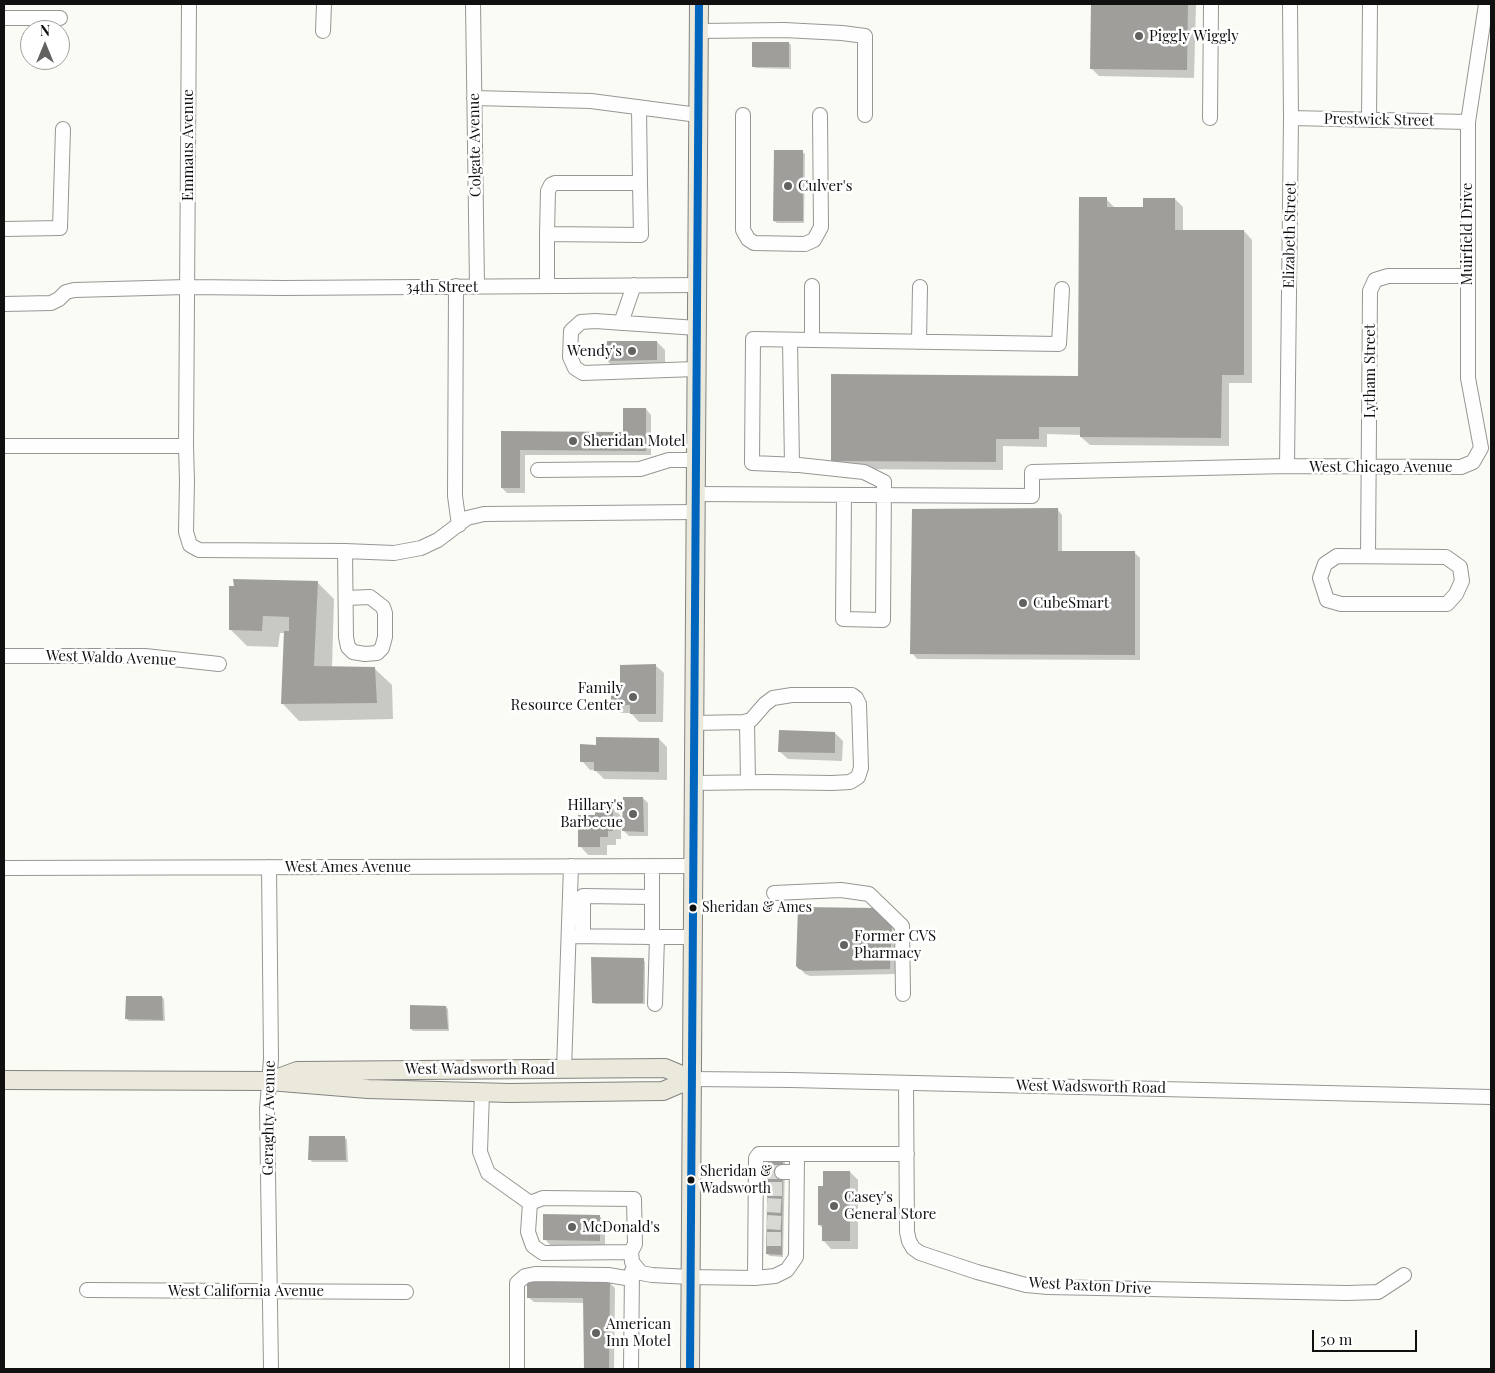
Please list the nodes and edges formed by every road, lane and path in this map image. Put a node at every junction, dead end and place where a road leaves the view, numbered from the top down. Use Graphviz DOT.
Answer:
graph roads {
  1 [pos="188,4"];
  2 [pos="324,4"];
  3 [pos="473,4"];
  4 [pos="699,4"];
  5 [pos="1211,4"];
  6 [pos="1290,4"];
  7 [pos="1370,4"];
  8 [pos="1486,4"];
  9 [pos="4,18"];
  10 [pos="60,18"];
  11 [pos="323,31"];
  12 [pos="699,31"];
  13 [pos="474,98"];
  14 [pos="639,108"];
  15 [pos="698,115"];
  16 [pos="743,115"];
  17 [pos="820,115"];
  18 [pos="865,115"];
  19 [pos="1210,118"];
  20 [pos="1291,118"];
  21 [pos="1369,120"];
  22 [pos="1468,122"];
  23 [pos="63,129"];
  24 [pos="640,183"];
  25 [pos="4,229"];
  26 [pos="547,234"];
  27 [pos="1467,276"];
  28 [pos="634,285"];
  29 [pos="697,285"];
  30 [pos="456,286"];
  31 [pos="477,286"];
  32 [pos="548,286"];
  33 [pos="812,286"];
  34 [pos="187,287"];
  35 [pos="920,287"];
  36 [pos="1062,289"];
  37 [pos="4,304"];
  38 [pos="621,323"];
  39 [pos="697,328"];
  40 [pos="790,340"];
  41 [pos="812,340"];
  42 [pos="920,342"];
  43 [pos="696,369"];
  44 [pos="4,446"];
  45 [pos="186,446"];
  46 [pos="696,460"];
  47 [pos="1473,462"];
  48 [pos="792,465"];
  49 [pos="1287,466"];
  50 [pos="1369,466"];
  51 [pos="538,470"];
  52 [pos="695,494"];
  53 [pos="844,495"];
  54 [pos="884,495"];
  55 [pos="695,512"];
  56 [pos="459,524"];
  57 [pos="345,551"];
  58 [pos="1368,556"];
  59 [pos="346,598"];
  60 [pos="4,656"];
  61 [pos="219,664"];
  62 [pos="747,721"];
  63 [pos="694,723"];
  64 [pos="748,782"];
  65 [pos="693,783"];
  66 [pos="572,866"];
  67 [pos="652,866"];
  68 [pos="693,866"];
  69 [pos="269,867"];
  70 [pos="4,868"];
  71 [pos="774,893"];
  72 [pos="652,897"];
  73 [pos="576,936"];
  74 [pos="654,937"];
  75 [pos="692,937"];
  76 [pos="903,994"];
  77 [pos="655,1004"];
  78 [pos="564,1069"];
  79 [pos="691,1079"];
  80 [pos="4,1080"];
  81 [pos="269,1081"];
  82 [pos="906,1083"];
  83 [pos="482,1092"];
  84 [pos="1491,1097"];
  85 [pos="797,1154"];
  86 [pos="907,1154"];
  87 [pos="769,1172"];
  88 [pos="797,1172"];
  89 [pos="769,1189"];
  90 [pos="796,1189"];
  91 [pos="530,1203"];
  92 [pos="782,1206"];
  93 [pos="796,1206"];
  94 [pos="782,1239"];
  95 [pos="796,1240"];
  96 [pos="632,1257"];
  97 [pos="1404,1275"];
  98 [pos="690,1277"];
  99 [pos="755,1278"];
  100 [pos="632,1280"];
  101 [pos="86,1290"];
  102 [pos="269,1291"];
  103 [pos="406,1292"];
  104 [pos="271,1369"];
  105 [pos="517,1369"];
  106 [pos="631,1369"];
  107 [pos="690,1369"];
  1 -- 34 [label="street, Emmaus Avenue"];
  2 -- 11 [label="street"];
  3 -- 13 [label="street, Colgate Avenue"];
  4 -- 12 [label="main road"];
  5 -- 19 [label="street"];
  6 -- 20 [label="street, Elizabeth Street"];
  7 -- 21 [label="street"];
  8 -- 22 [label="street, Muirfield Drive"];
  9 -- 10 [label="street"];
  12 -- 15 [label="main road"];
  12 -- 18 [label="street"];
  13 -- 14 [label="street"];
  13 -- 31 [label="street, Colgate Avenue"];
  14 -- 15 [label="street"];
  14 -- 24 [label="street"];
  15 -- 29 [label="main road"];
  16 -- 17 [label="street"];
  20 -- 21 [label="street, Prestwick Street"];
  20 -- 49 [label="street, Elizabeth Street"];
  21 -- 22 [label="street, Prestwick Street"];
  22 -- 27 [label="street, Muirfield Drive"];
  23 -- 25 [label="street"];
  24 -- 26 [label="street"];
  24 -- 26 [label="street"];
  26 -- 32 [label="street"];
  27 -- 47 [label="street, Muirfield Drive"];
  27 -- 50 [label="street, Lytham Street"];
  28 -- 29 [label="street, 34th Street"];
  28 -- 32 [label="street, 34th Street"];
  28 -- 38 [label="street"];
  29 -- 39 [label="main road"];
  30 -- 31 [label="street, 34th Street"];
  30 -- 34 [label="street, 34th Street"];
  30 -- 56 [label="street"];
  31 -- 32 [label="street, 34th Street"];
  33 -- 41 [label="street"];
  34 -- 37 [label="street, 34th Street"];
  34 -- 45 [label="street, Emmaus Avenue"];
  35 -- 42 [label="street"];
  36 -- 42 [label="street"];
  38 -- 39 [label="street"];
  38 -- 43 [label="street"];
  39 -- 43 [label="main road"];
  40 -- 41 [label="street"];
  40 -- 48 [label="street"];
  40 -- 48 [label="street"];
  41 -- 42 [label="street"];
  43 -- 46 [label="main road"];
  44 -- 45 [label="street"];
  45 -- 57 [label="street, Emmaus Avenue"];
  46 -- 51 [label="street"];
  46 -- 52 [label="main road"];
  47 -- 50 [label="street, West Chicago Avenue"];
  48 -- 54 [label="street"];
  49 -- 50 [label="street, West Chicago Avenue"];
  49 -- 54 [label="street, West Chicago Avenue"];
  50 -- 58 [label="street, Lytham Street"];
  52 -- 53 [label="street"];
  52 -- 55 [label="main road"];
  53 -- 54 [label="street"];
  53 -- 54 [label="street"];
  55 -- 56 [label="street"];
  55 -- 63 [label="main road"];
  56 -- 57 [label="street"];
  57 -- 59 [label="street"];
  58 -- 58 [label="street"];
  60 -- 61 [label="street, West Waldo Avenue"];
  62 -- 63 [label="street"];
  62 -- 64 [label="street"];
  62 -- 64 [label="street"];
  63 -- 65 [label="main road"];
  64 -- 65 [label="street"];
  65 -- 68 [label="main road"];
  66 -- 67 [label="street, West Ames Avenue"];
  66 -- 69 [label="street, West Ames Avenue"];
  66 -- 73 [label="street"];
  67 -- 68 [label="street, West Ames Avenue"];
  67 -- 72 [label="street"];
  68 -- 75 [label="main road"];
  69 -- 70 [label="street, West Ames Avenue"];
  69 -- 81 [label="street, Geraghty Avenue"];
  71 -- 76 [label="street"];
  72 -- 73 [label="street"];
  72 -- 74 [label="street"];
  73 -- 74 [label="street"];
  73 -- 78 [label="street"];
  74 -- 75 [label="street"];
  74 -- 77 [label="street"];
  75 -- 79 [label="main road"];
  78 -- 79 [label="main road, West Wadsworth Road"];
  78 -- 81 [label="main road, West Wadsworth Road"];
  79 -- 82 [label="street, West Wadsworth Road"];
  79 -- 83 [label="main road, West Wadsworth Road"];
  79 -- 98 [label="main road"];
  80 -- 81 [label="main road, West Wadsworth Road"];
  81 -- 83 [label="main road, West Wadsworth Road"];
  81 -- 102 [label="street, Geraghty Avenue"];
  82 -- 84 [label="street, West Wadsworth Road"];
  82 -- 86 [label="street, West Paxton Drive"];
  83 -- 91 [label="street"];
  85 -- 86 [label="street"];
  85 -- 87 [label="street"];
  85 -- 88 [label="street"];
  86 -- 97 [label="street, West Paxton Drive"];
  87 -- 88 [label="street"];
  87 -- 89 [label="street"];
  88 -- 90 [label="street"];
  89 -- 90 [label="street"];
  89 -- 99 [label="street"];
  90 -- 93 [label="street"];
  91 -- 96 [label="street"];
  91 -- 96 [label="street"];
  92 -- 93 [label="street"];
  93 -- 95 [label="street"];
  94 -- 95 [label="street"];
  95 -- 99 [label="street"];
  96 -- 98 [label="street"];
  96 -- 100 [label="street"];
  98 -- 99 [label="street"];
  98 -- 107 [label="main road"];
  100 -- 105 [label="street"];
  100 -- 106 [label="street"];
  101 -- 102 [label="street, West California Avenue"];
  102 -- 103 [label="street, West California Avenue"];
  102 -- 104 [label="street, Geraghty Avenue"];
}
